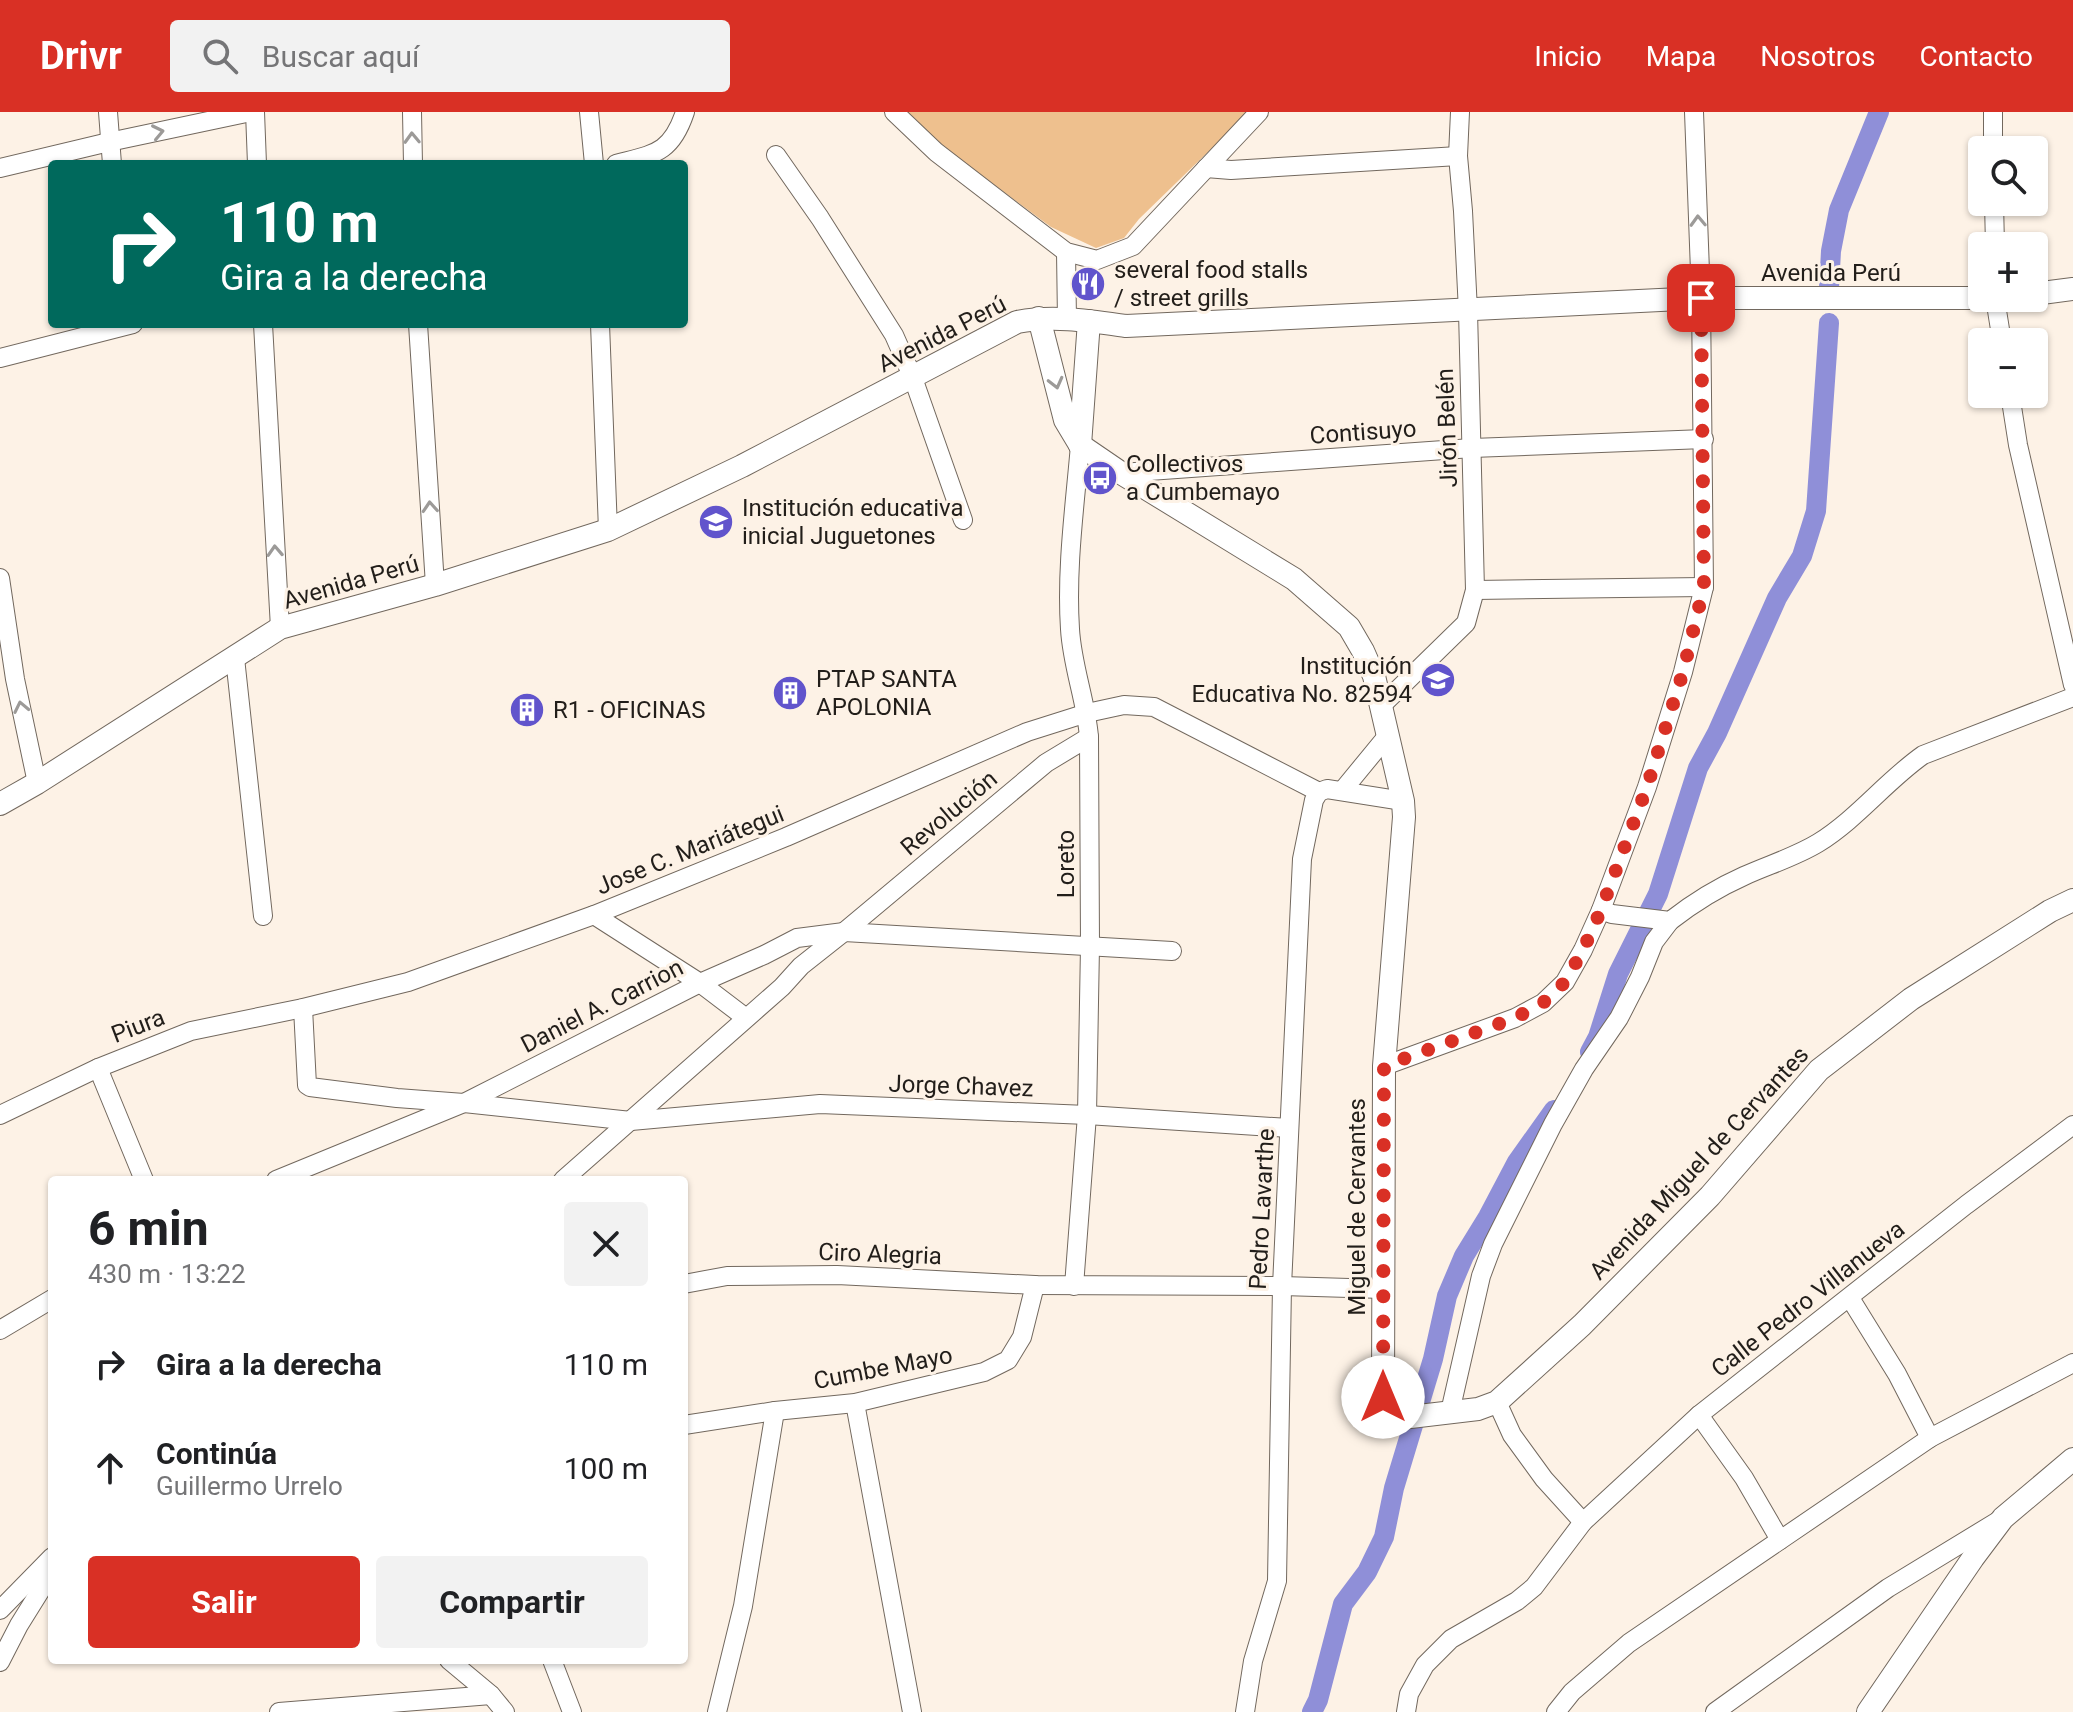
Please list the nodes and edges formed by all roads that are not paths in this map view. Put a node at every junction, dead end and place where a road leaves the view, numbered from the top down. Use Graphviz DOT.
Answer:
graph roads {
  1 [pos="108,112"];
  2 [pos="253,112"];
  3 [pos="412,112"];
  4 [pos="589,112"];
  5 [pos="685,112"];
  6 [pos="894,112"];
  7 [pos="1259,112"];
  8 [pos="1460,112"];
  9 [pos="1694,112"];
  10 [pos="1993,112"];
  11 [pos="1993,136"];
  12 [pos="109,142"];
  13 [pos="776,155"];
  14 [pos="1458,156"];
  15 [pos="111,160"];
  16 [pos="257,160"];
  17 [pos="413,160"];
  18 [pos="594,160"];
  19 [pos="632,160"];
  20 [pos="0,168"];
  21 [pos="1206,168"];
  22 [pos="1066,252"];
  23 [pos="2073,289"];
  24 [pos="2048,292"];
  25 [pos="1701,298"];
  26 [pos="1968,298"];
  27 [pos="1468,311"];
  28 [pos="1039,318"];
  29 [pos="1078,321"];
  30 [pos="114,328"];
  31 [pos="263,328"];
  32 [pos="418,328"];
  33 [pos="600,328"];
  34 [pos="0,358"];
  35 [pos="913,378"];
  36 [pos="2012,408"];
  37 [pos="1704,439"];
  38 [pos="1080,445"];
  39 [pos="1472,448"];
  40 [pos="1121,473"];
  41 [pos="963,520"];
  42 [pos="608,530"];
  43 [pos="0,578"];
  44 [pos="435,585"];
  45 [pos="1704,587"];
  46 [pos="1475,590"];
  47 [pos="280,628"];
  48 [pos="235,658"];
  49 [pos="2073,685"];
  50 [pos="2073,697"];
  51 [pos="1381,706"];
  52 [pos="1087,713"];
  53 [pos="1388,735"];
  54 [pos="1089,737"];
  55 [pos="37,783"];
  56 [pos="1342,791"];
  57 [pos="1319,792"];
  58 [pos="1403,801"];
  59 [pos="0,804"];
  60 [pos="2073,900"];
  61 [pos="1606,912"];
  62 [pos="594,915"];
  63 [pos="263,916"];
  64 [pos="1665,921"];
  65 [pos="844,932"];
  66 [pos="1090,946"];
  67 [pos="1172,951"];
  68 [pos="700,983"];
  69 [pos="303,1008"];
  70 [pos="746,1018"];
  71 [pos="1384,1066"];
  72 [pos="98,1068"];
  73 [pos="464,1103"];
  74 [pos="0,1115"];
  75 [pos="1087,1115"];
  76 [pos="631,1121"];
  77 [pos="2073,1125"];
  78 [pos="1289,1128"];
  79 [pos="142,1176"];
  80 [pos="286,1176"];
  81 [pos="568,1176"];
  82 [pos="688,1283"];
  83 [pos="1035,1285"];
  84 [pos="1074,1286"];
  85 [pos="1282,1286"];
  86 [pos="1383,1289"];
  87 [pos="1850,1298"];
  88 [pos="48,1301"];
  89 [pos="0,1330"];
  90 [pos="2073,1363"];
  91 [pos="1497,1402"];
  92 [pos="855,1403"];
  93 [pos="775,1411"];
  94 [pos="1450,1412"];
  95 [pos="1699,1415"];
  96 [pos="688,1424"];
  97 [pos="1930,1438"];
  98 [pos="2073,1459"];
  99 [pos="2003,1518"];
  100 [pos="1583,1522"];
  101 [pos="1780,1540"];
  102 [pos="48,1561"];
  103 [pos="48,1578"];
  104 [pos="0,1610"];
  105 [pos="0,1662"];
  106 [pos="454,1664"];
  107 [pos="554,1664"];
  108 [pos="491,1695"];
  109 [pos="1720,1710"];
  110 [pos="279,1712"];
  111 [pos="505,1712"];
  112 [pos="572,1712"];
  113 [pos="717,1712"];
  114 [pos="912,1712"];
  115 [pos="1245,1712"];
  116 [pos="1406,1712"];
  117 [pos="1556,1712"];
  118 [pos="1868,1712"];
  1 -- 12 [label="street"];
  12 -- 2 [label="street, one-way"];
  2 -- 16 [label="street"];
  17 -- 3 [label="street, one-way"];
  4 -- 18 [label="street"];
  5 -- 19 [label="street"];
  6 -- 22 [label="street"];
  7 -- 21 [label="street"];
  8 -- 14 [label="street, Jirón Belén"];
  25 -- 9 [label="street, one-way"];
  10 -- 11 [label="street"];
  12 -- 15 [label="street"];
  12 -- 20 [label="street"];
  13 -- 35 [label="street"];
  14 -- 21 [label="street"];
  14 -- 27 [label="street, Jirón Belén"];
  21 -- 22 [label="street"];
  22 -- 29 [label="street"];
  23 -- 24 [label="street"];
  25 -- 26 [label="street, Avenida Perú"];
  25 -- 27 [label="street, Avenida Perú"];
  25 -- 37 [label="street"];
  27 -- 29 [label="street, Avenida Perú"];
  27 -- 39 [label="street, Jirón Belén"];
  28 -- 29 [label="street, Avenida Perú"];
  28 -- 35 [label="street, Avenida Perú"];
  28 -- 38 [label="street, one-way"];
  29 -- 38 [label="street"];
  30 -- 34 [label="street"];
  47 -- 31 [label="street, one-way"];
  44 -- 32 [label="street, one-way"];
  33 -- 42 [label="street"];
  35 -- 41 [label="street"];
  35 -- 42 [label="street, Avenida Perú"];
  36 -- 49 [label="street"];
  37 -- 39 [label="street, Contisuyo"];
  37 -- 45 [label="street"];
  38 -- 40 [label="street, Miguel de Cervantes"];
  38 -- 52 [label="street, Loreto"];
  39 -- 40 [label="street, Contisuyo"];
  39 -- 46 [label="street, Jirón Belén"];
  40 -- 51 [label="street, Miguel de Cervantes"];
  42 -- 44 [label="street, Avenida Perú"];
  55 -- 43 [label="street, one-way"];
  44 -- 47 [label="street, Avenida Perú"];
  45 -- 46 [label="street"];
  45 -- 61 [label="street"];
  46 -- 51 [label="street, Jirón Belén"];
  47 -- 48 [label="street, Avenida Perú"];
  48 -- 55 [label="street, Avenida Perú"];
  48 -- 63 [label="street"];
  50 -- 64 [label="street"];
  51 -- 53 [label="street, Miguel de Cervantes"];
  52 -- 54 [label="street, Loreto"];
  52 -- 57 [label="street, Jose C. Mariátegui"];
  52 -- 62 [label="street, Jose C. Mariátegui"];
  53 -- 56 [label="street"];
  53 -- 58 [label="street, Miguel de Cervantes"];
  54 -- 65 [label="street, Revolución"];
  54 -- 66 [label="street, Loreto"];
  55 -- 59 [label="street, Avenida Perú"];
  56 -- 57 [label="street"];
  56 -- 58 [label="street"];
  57 -- 78 [label="street, Pedro Lavarthe"];
  58 -- 71 [label="street, Miguel de Cervantes"];
  60 -- 91 [label="street, Avenida Miguel de Cervantes"];
  61 -- 64 [label="street"];
  61 -- 71 [label="street"];
  62 -- 68 [label="street"];
  62 -- 69 [label="street, Jose C. Mariátegui"];
  64 -- 94 [label="street"];
  65 -- 66 [label="street, Daniel A. Carrion"];
  65 -- 68 [label="street, Daniel A. Carrion"];
  65 -- 70 [label="street, Revolución"];
  66 -- 67 [label="street, Daniel A. Carrion"];
  66 -- 75 [label="street, Loreto"];
  68 -- 70 [label="street"];
  68 -- 73 [label="street, Daniel A. Carrion"];
  69 -- 72 [label="street, Piura"];
  69 -- 73 [label="street, Jorge Chavez"];
  70 -- 76 [label="street"];
  71 -- 86 [label="street, Miguel de Cervantes"];
  72 -- 74 [label="street, Piura"];
  72 -- 79 [label="street"];
  73 -- 76 [label="street, Jorge Chavez"];
  73 -- 80 [label="street"];
  75 -- 76 [label="street, Jorge Chavez"];
  75 -- 78 [label="street, Jorge Chavez"];
  75 -- 84 [label="street, Loreto"];
  76 -- 81 [label="street"];
  77 -- 87 [label="street, Calle Pedro Villanueva"];
  78 -- 85 [label="street, Pedro Lavarthe"];
  82 -- 83 [label="street, Ciro Alegria"];
  83 -- 84 [label="street, Ciro Alegria"];
  83 -- 92 [label="street, Cumbe Mayo"];
  84 -- 85 [label="street, Ciro Alegria"];
  85 -- 86 [label="street, Ciro Alegria"];
  85 -- 115 [label="street, Pedro Lavarthe"];
  86 -- 94 [label="street, Miguel de Cervantes"];
  87 -- 95 [label="street, Calle Pedro Villanueva"];
  87 -- 97 [label="street"];
  88 -- 89 [label="street"];
  90 -- 97 [label="street"];
  91 -- 94 [label="street"];
  91 -- 100 [label="street"];
  92 -- 93 [label="street, Cumbe Mayo"];
  92 -- 114 [label="street"];
  93 -- 96 [label="street, Cumbe Mayo"];
  93 -- 113 [label="street"];
  95 -- 100 [label="street, Calle Pedro Villanueva"];
  95 -- 101 [label="street"];
  97 -- 101 [label="street"];
  98 -- 99 [label="street"];
  99 -- 109 [label="street"];
  99 -- 118 [label="street"];
  100 -- 116 [label="street, Calle Pedro Villanueva"];
  101 -- 117 [label="street"];
  102 -- 104 [label="street"];
  103 -- 105 [label="street"];
  106 -- 108 [label="street"];
  107 -- 112 [label="street"];
  108 -- 110 [label="street"];
  108 -- 111 [label="street"];
}
